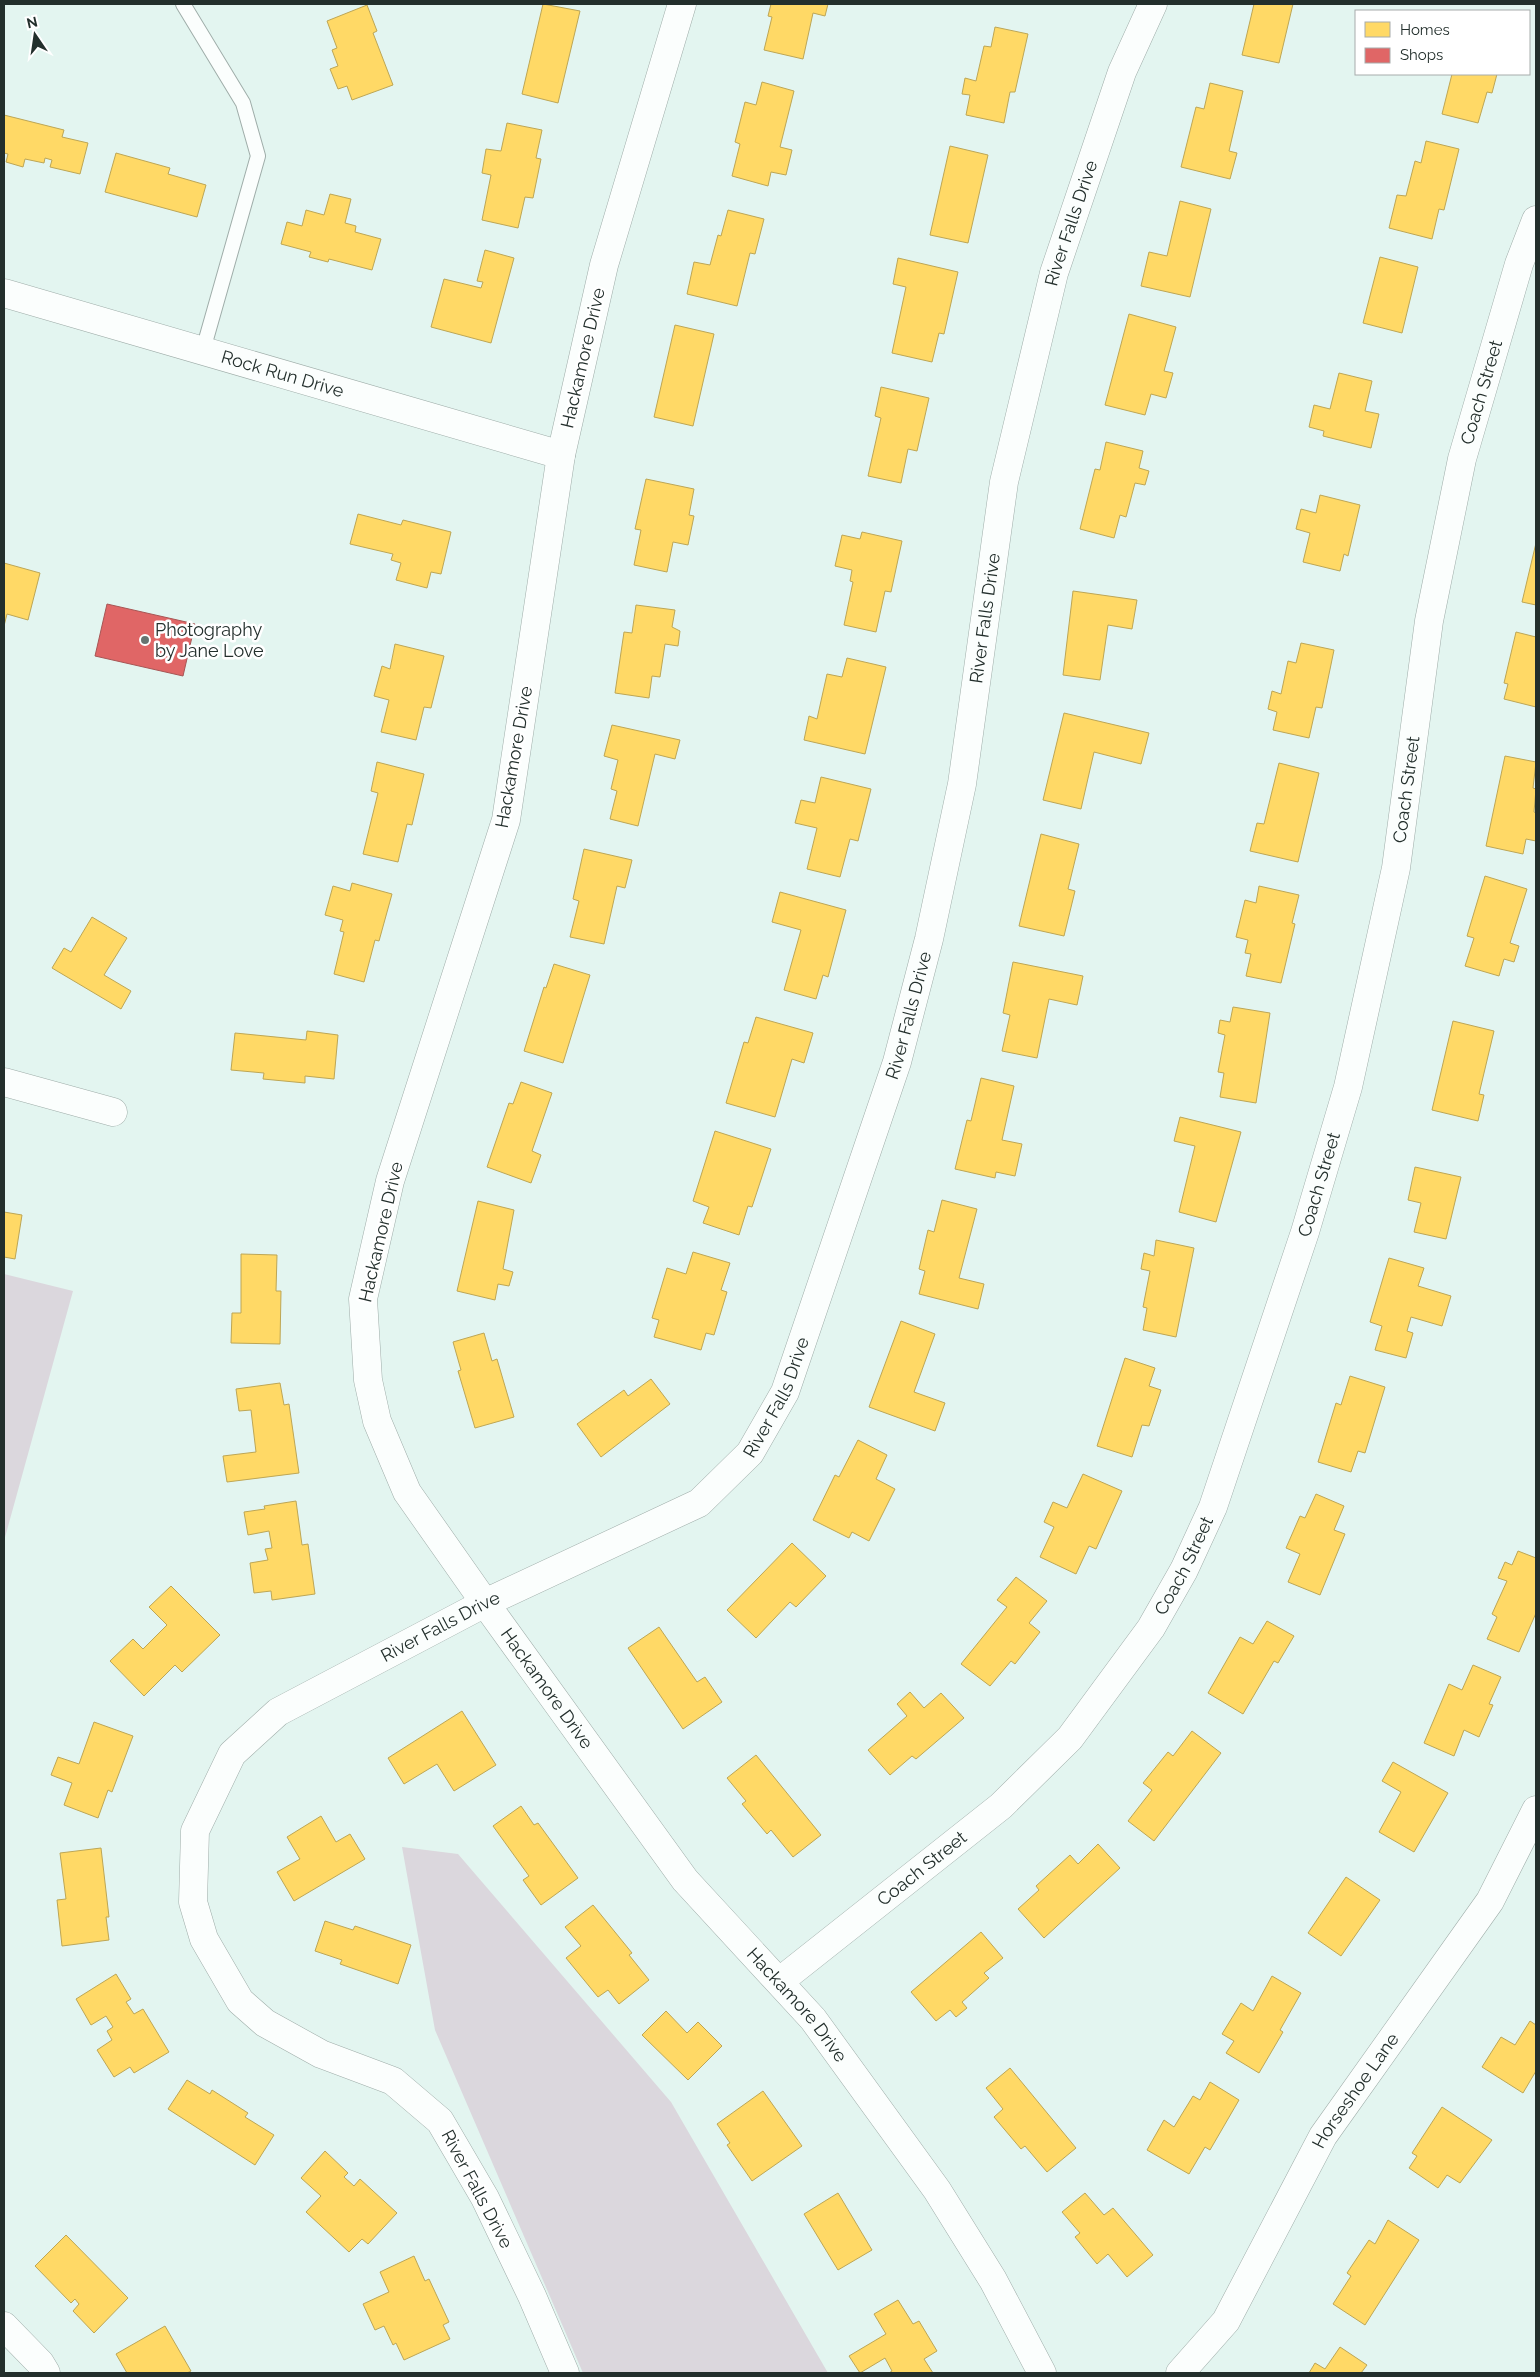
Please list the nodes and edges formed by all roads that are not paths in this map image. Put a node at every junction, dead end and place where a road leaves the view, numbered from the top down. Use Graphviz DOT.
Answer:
graph roads {
  1 [pos="183,4"];
  2 [pos="682,4"];
  3 [pos="1153,4"];
  4 [pos="1536,220"];
  5 [pos="4,293"];
  6 [pos="203,350"];
  7 [pos="561,455"];
  8 [pos="4,1082"];
  9 [pos="113,1112"];
  10 [pos="485,1604"];
  11 [pos="1536,1810"];
  12 [pos="780,1981"];
  13 [pos="4,2326"];
  14 [pos="46,2373"];
  15 [pos="565,2373"];
  16 [pos="1042,2373"];
  17 [pos="1180,2373"];
  1 -- 6 [label="lane"];
  2 -- 7 [label="street, Hackamore Drive"];
  3 -- 10 [label="street, River Falls Drive"];
  4 -- 12 [label="street, Coach Street"];
  5 -- 6 [label="street, Rock Run Drive"];
  6 -- 7 [label="street, Rock Run Drive"];
  7 -- 10 [label="street, Hackamore Drive"];
  8 -- 9 [label="street"];
  10 -- 12 [label="street, Hackamore Drive"];
  10 -- 15 [label="street, River Falls Drive"];
  11 -- 17 [label="street, Horseshoe Lane"];
  12 -- 16 [label="street, Hackamore Drive"];
  13 -- 14 [label="street"];
}
